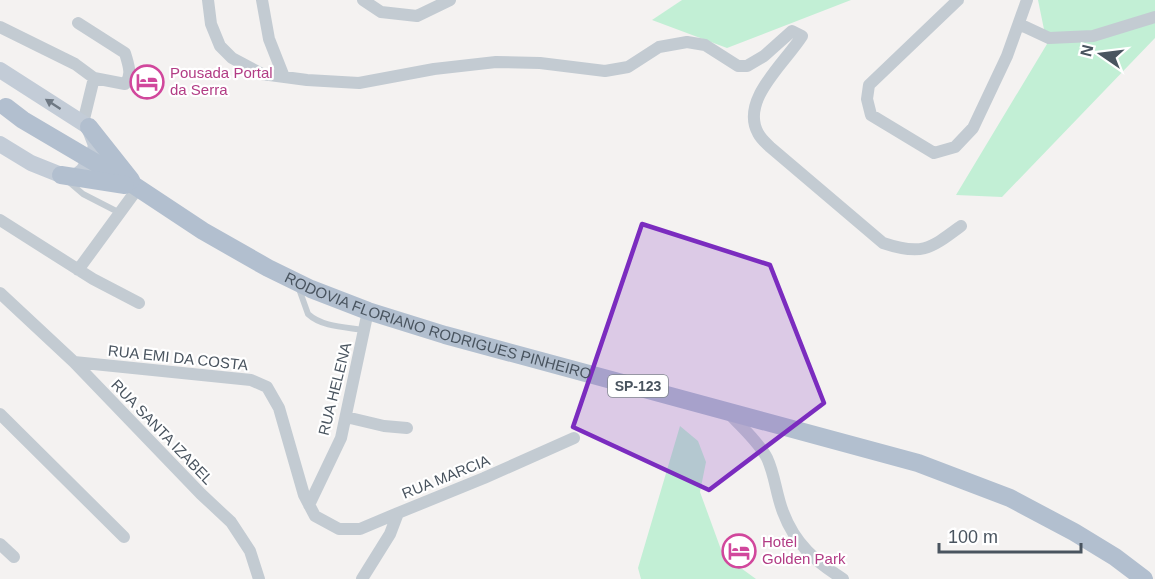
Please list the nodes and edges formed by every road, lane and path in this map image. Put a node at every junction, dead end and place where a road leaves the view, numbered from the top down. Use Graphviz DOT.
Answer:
graph roads {
  1 [pos="208,0"];
  2 [pos="262,0"];
  3 [pos="363,0"];
  4 [pos="450,0"];
  5 [pos="958,0"];
  6 [pos="1026,0"];
  7 [pos="1155,17"];
  8 [pos="78,23"];
  9 [pos="1019,24"];
  10 [pos="0,27"];
  11 [pos="0,70"];
  12 [pos="284,77"];
  13 [pos="94,78"];
  14 [pos="4,110"];
  15 [pos="86,125"];
  16 [pos="0,144"];
  17 [pos="90,161"];
  18 [pos="63,176"];
  19 [pos="137,187"];
  20 [pos="120,213"];
  21 [pos="0,220"];
  22 [pos="961,226"];
  23 [pos="78,270"];
  24 [pos="296,282"];
  25 [pos="0,293"];
  26 [pos="139,303"];
  27 [pos="368,311"];
  28 [pos="364,330"];
  29 [pos="74,362"];
  30 [pos="727,411"];
  31 [pos="0,414"];
  32 [pos="346,417"];
  33 [pos="407,428"];
  34 [pos="574,438"];
  35 [pos="309,505"];
  36 [pos="398,513"];
  37 [pos="124,537"];
  38 [pos="0,544"];
  39 [pos="14,557"];
  40 [pos="259,579"];
  41 [pos="362,579"];
  42 [pos="843,579"];
  43 [pos="1144,579"];
  1 -- 12 [label="street"];
  2 -- 12 [label="street"];
  3 -- 4 [label="street"];
  5 -- 9 [label="street"];
  6 -- 9 [label="street"];
  7 -- 9 [label="street"];
  8 -- 13 [label="street"];
  10 -- 13 [label="street"];
  15 -- 11 [label="street, one-way"];
  12 -- 22 [label="street"];
  13 -- 15 [label="street"];
  14 -- 17 [label="main road, RODOVIA FLORIANO RODRIGUES PINHEIRO / SP-123"];
  15 -- 17 [label="street"];
  15 -- 19 [label="main road"];
  16 -- 18 [label="street"];
  17 -- 18 [label="street"];
  17 -- 19 [label="main road, RODOVIA FLORIANO RODRIGUES PINHEIRO / SP-123"];
  18 -- 19 [label="main road"];
  18 -- 20 [label="lane"];
  19 -- 20 [label="street"];
  19 -- 24 [label="main road, RODOVIA FLORIANO RODRIGUES PINHEIRO / SP-123"];
  20 -- 23 [label="street"];
  21 -- 23 [label="street"];
  23 -- 26 [label="street"];
  24 -- 27 [label="main road, RODOVIA FLORIANO RODRIGUES PINHEIRO / SP-123"];
  24 -- 28 [label="lane"];
  25 -- 29 [label="street, RUA SANTA IZABEL"];
  27 -- 28 [label="street, RUA HELENA"];
  27 -- 30 [label="main road, RODOVIA FLORIANO RODRIGUES PINHEIRO / SP-123"];
  28 -- 32 [label="street, RUA HELENA"];
  29 -- 35 [label="street, RUA EMI DA COSTA"];
  29 -- 40 [label="street, RUA SANTA IZABEL"];
  30 -- 42 [label="street"];
  30 -- 43 [label="main road, RODOVIA FLORIANO RODRIGUES PINHEIRO / SP-123"];
  31 -- 37 [label="street"];
  32 -- 33 [label="street"];
  32 -- 35 [label="street, RUA HELENA"];
  34 -- 36 [label="street, RUA MARCIA"];
  35 -- 36 [label="street, RUA EMI DA COSTA"];
  36 -- 41 [label="street, RUA MARCIA"];
  38 -- 39 [label="street"];
}
